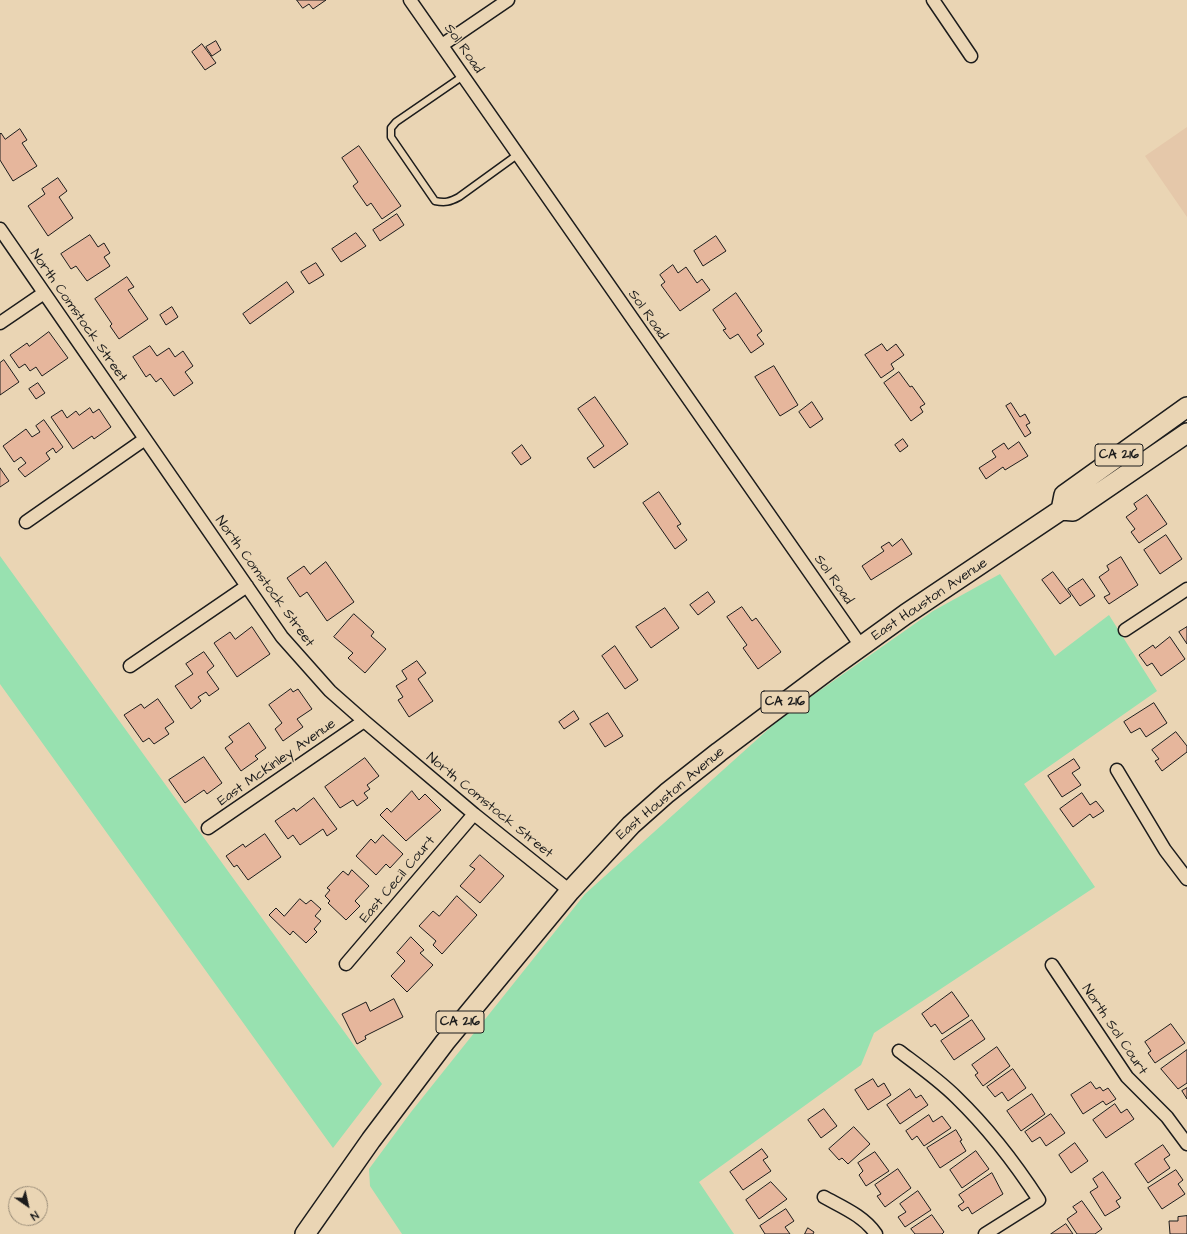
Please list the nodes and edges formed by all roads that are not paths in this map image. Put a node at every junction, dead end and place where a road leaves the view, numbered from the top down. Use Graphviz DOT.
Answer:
graph roads {
  1 [pos="410,0"];
  2 [pos="508,0"];
  3 [pos="932,0"];
  4 [pos="442,45"];
  5 [pos="971,56"];
  6 [pos="463,76"];
  7 [pos="517,154"];
  8 [pos="0,229"];
  9 [pos="44,293"];
  10 [pos="0,323"];
  11 [pos="1187,407"];
  12 [pos="1187,433"];
  13 [pos="145,439"];
  14 [pos="1061,510"];
  15 [pos="26,522"];
  16 [pos="247,586"];
  17 [pos="1187,590"];
  18 [pos="1125,630"];
  19 [pos="861,646"];
  20 [pos="130,666"];
  21 [pos="364,721"];
  22 [pos="1116,770"];
  23 [pos="474,814"];
  24 [pos="208,828"];
  25 [pos="1187,879"];
  26 [pos="570,891"];
  27 [pos="346,964"];
  28 [pos="1052,965"];
  29 [pos="899,1051"];
  30 [pos="1187,1144"];
  31 [pos="824,1197"];
  32 [pos="305,1234"];
  33 [pos="876,1234"];
  34 [pos="985,1234"];
  1 -- 4 [label="street, Sol Road"];
  2 -- 4 [label="street"];
  3 -- 5 [label="street"];
  4 -- 6 [label="street, Sol Road"];
  6 -- 7 [label="street, Sol Road"];
  6 -- 7 [label="lane"];
  7 -- 19 [label="street, Sol Road"];
  8 -- 9 [label="street, North Comstock Street"];
  9 -- 10 [label="street"];
  9 -- 13 [label="street, North Comstock Street"];
  11 -- 14 [label="main road, CA 216"];
  12 -- 14 [label="main road, East Houston Avenue / CA 216"];
  13 -- 15 [label="street"];
  13 -- 16 [label="street, North Comstock Street"];
  14 -- 19 [label="main road, East Houston Avenue / CA 216"];
  16 -- 20 [label="street"];
  16 -- 21 [label="street, North Comstock Street"];
  17 -- 18 [label="street"];
  19 -- 26 [label="main road, East Houston Avenue / CA 216"];
  21 -- 23 [label="street, North Comstock Street"];
  21 -- 24 [label="street, East McKinley Avenue"];
  22 -- 25 [label="street"];
  23 -- 26 [label="street, North Comstock Street"];
  23 -- 27 [label="street, East Cecil Court"];
  26 -- 32 [label="main road, East Houston Avenue / CA 216"];
  28 -- 30 [label="street, North Sol Court"];
  29 -- 34 [label="street"];
  31 -- 33 [label="street"];
}
